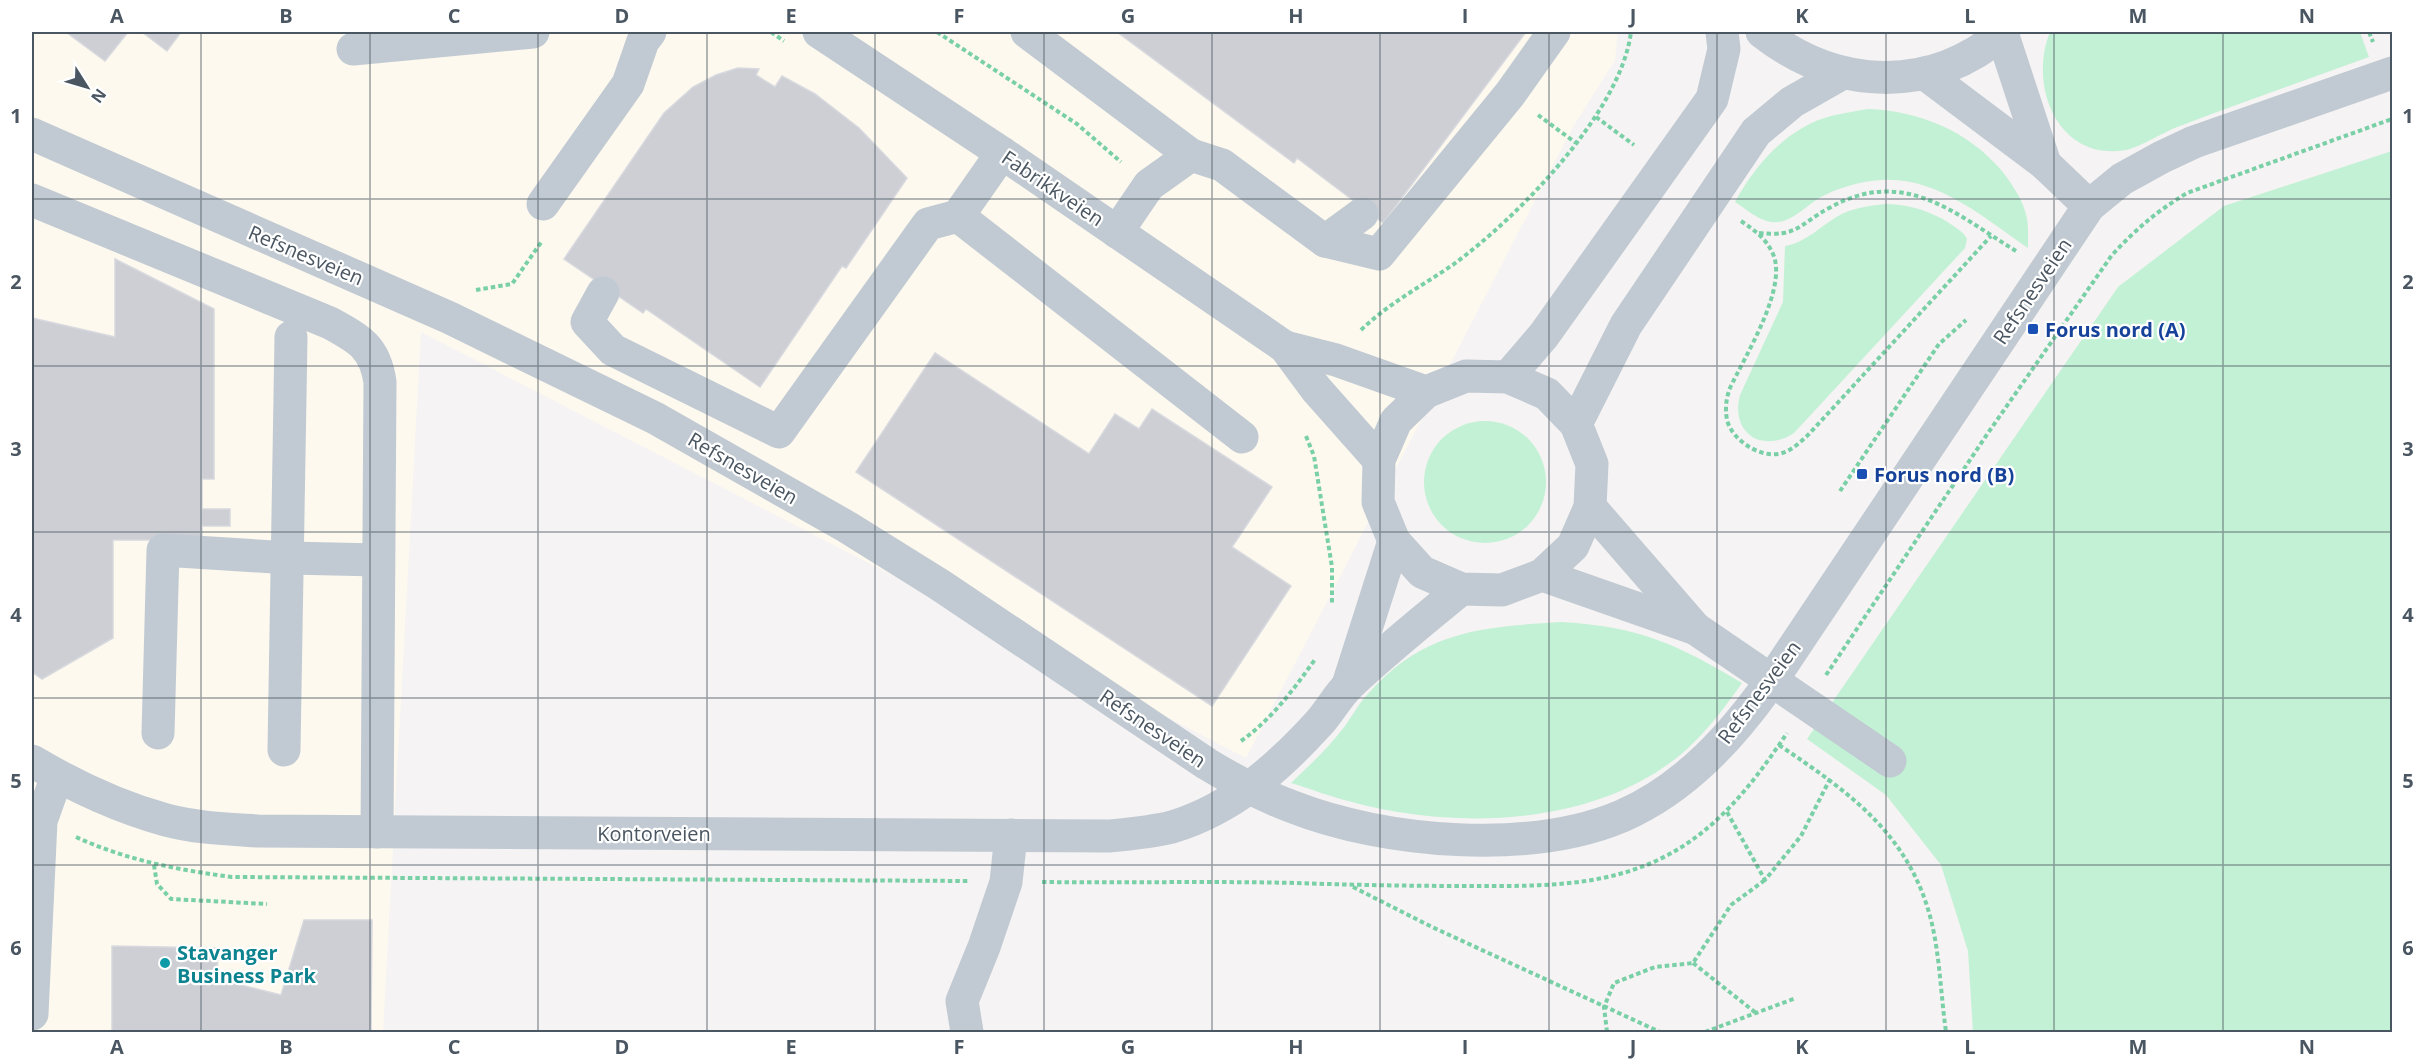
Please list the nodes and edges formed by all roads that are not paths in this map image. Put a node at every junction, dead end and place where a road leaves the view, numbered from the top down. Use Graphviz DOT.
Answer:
graph roads {
  1 [pos="533,32"];
  2 [pos="650,32"];
  3 [pos="1027,32"];
  4 [pos="1554,32"];
  5 [pos="1722,32"];
  6 [pos="1762,32"];
  7 [pos="2003,32"];
  8 [pos="836,36"];
  9 [pos="353,49"];
  10 [pos="1924,73"];
  11 [pos="2392,73"];
  12 [pos="1843,74"];
  13 [pos="32,134"];
  14 [pos="1002,153"];
  15 [pos="1191,155"];
  16 [pos="2045,164"];
  17 [pos="32,200"];
  18 [pos="543,204"];
  19 [pos="2089,206"];
  20 [pos="1362,214"];
  21 [pos="958,216"];
  22 [pos="1116,232"];
  23 [pos="1325,241"];
  24 [pos="603,294"];
  25 [pos="291,337"];
  26 [pos="1285,347"];
  27 [pos="1508,377"];
  28 [pos="1426,392"];
  29 [pos="1576,424"];
  30 [pos="1242,437"];
  31 [pos="1379,460"];
  32 [pos="1590,507"];
  33 [pos="1394,541"];
  34 [pos="289,558"];
  35 [pos="378,560"];
  36 [pos="1542,575"];
  37 [pos="1461,589"];
  38 [pos="1696,629"];
  39 [pos="1772,680"];
  40 [pos="1348,686"];
  41 [pos="158,733"];
  42 [pos="284,750"];
  43 [pos="1890,761"];
  44 [pos="44,768"];
  45 [pos="1249,788"];
  46 [pos="377,832"];
  47 [pos="1011,835"];
  48 [pos="32,1014"];
  49 [pos="967,1032"];
  1 -- 9 [label="street"];
  2 -- 18 [label="street"];
  3 -- 15 [label="street"];
  4 -- 23 [label="street"];
  5 -- 27 [label="street"];
  6 -- 12 [label="street"];
  7 -- 10 [label="street"];
  7 -- 16 [label="street"];
  8 -- 14 [label="street, Fabrikkveien"];
  10 -- 12 [label="street"];
  10 -- 16 [label="street"];
  11 -- 19 [label="street, Refsnesveien"];
  12 -- 29 [label="street"];
  13 -- 45 [label="street, Refsnesveien"];
  14 -- 21 [label="street"];
  14 -- 22 [label="street, Fabrikkveien"];
  15 -- 22 [label="street"];
  15 -- 23 [label="street"];
  16 -- 19 [label="street"];
  17 -- 35 [label="street"];
  19 -- 39 [label="street, Refsnesveien"];
  20 -- 23 [label="street"];
  21 -- 24 [label="street"];
  21 -- 30 [label="street"];
  22 -- 26 [label="street, Fabrikkveien"];
  25 -- 34 [label="street"];
  26 -- 28 [label="street, Fabrikkveien"];
  26 -- 31 [label="street, Fabrikkveien"];
  27 -- 28 [label="street"];
  27 -- 29 [label="street"];
  28 -- 31 [label="street"];
  29 -- 32 [label="street"];
  31 -- 33 [label="street"];
  32 -- 36 [label="street"];
  32 -- 38 [label="street"];
  33 -- 37 [label="street"];
  33 -- 40 [label="street"];
  34 -- 35 [label="street"];
  34 -- 41 [label="street"];
  34 -- 42 [label="street"];
  35 -- 46 [label="street"];
  36 -- 37 [label="street"];
  36 -- 38 [label="street"];
  37 -- 40 [label="street"];
  38 -- 39 [label="street"];
  39 -- 43 [label="street"];
  39 -- 45 [label="street, Refsnesveien"];
  40 -- 45 [label="street, Kontorveien"];
  44 -- 46 [label="street, Kontorveien"];
  44 -- 48 [label="street, Kontorveien"];
  45 -- 47 [label="street, Kontorveien"];
  46 -- 47 [label="street, Kontorveien"];
  47 -- 49 [label="street"];
}
